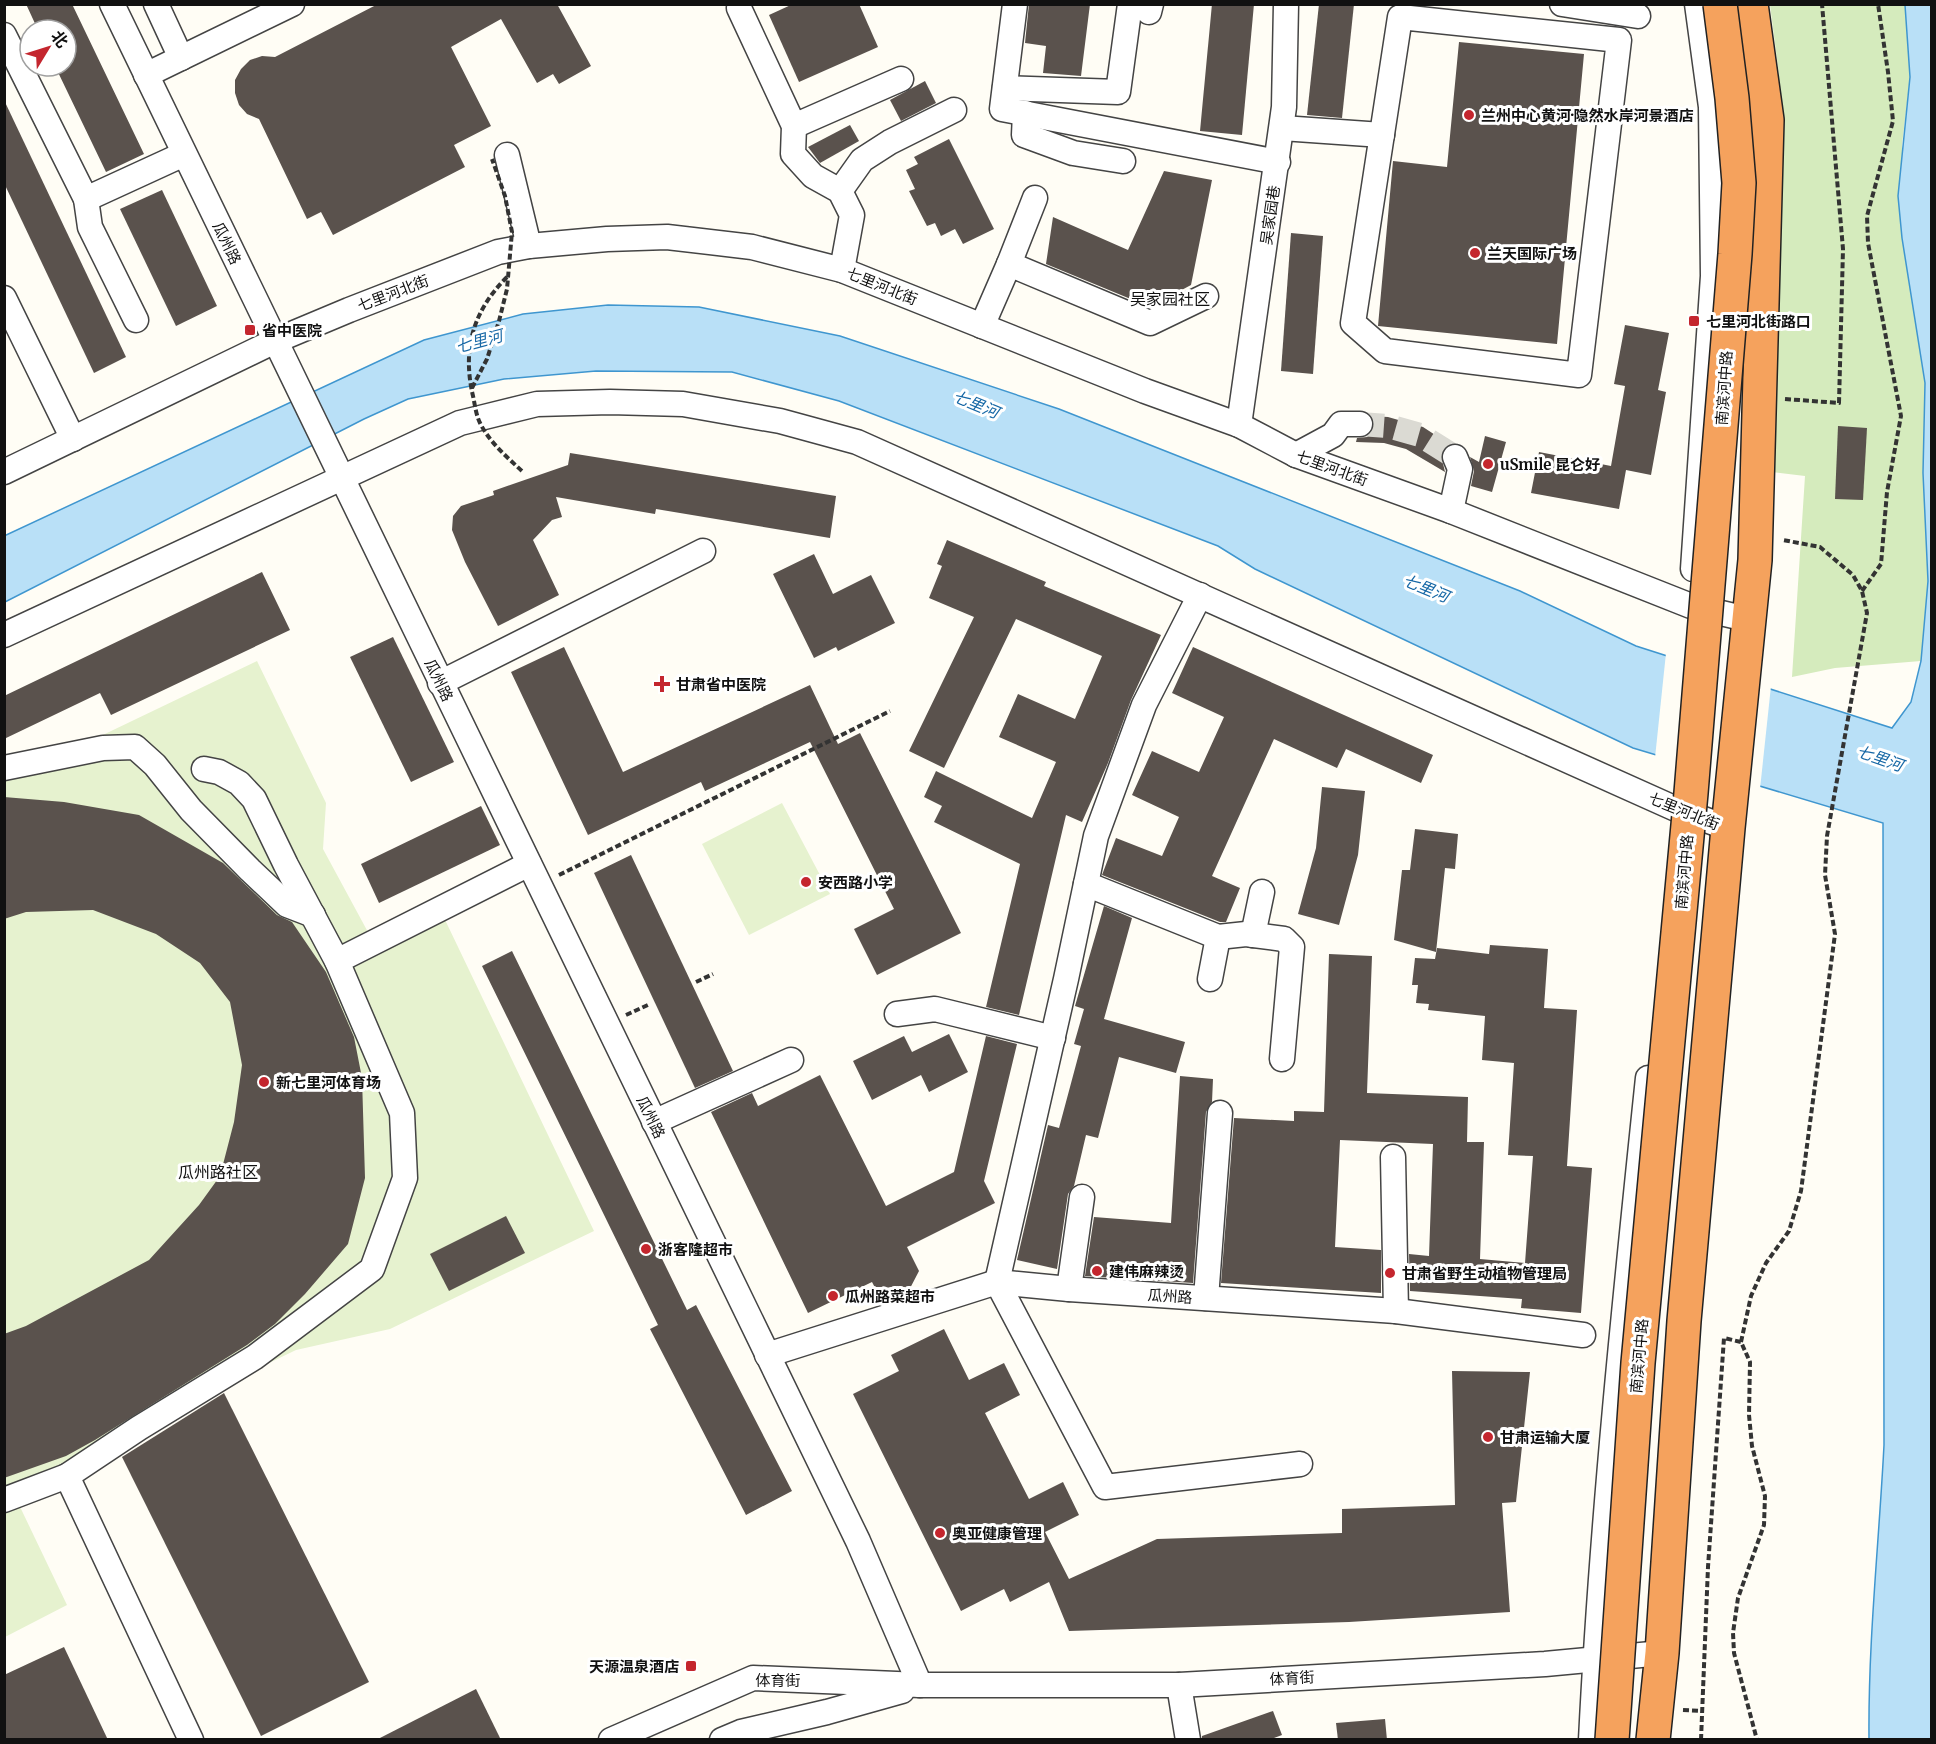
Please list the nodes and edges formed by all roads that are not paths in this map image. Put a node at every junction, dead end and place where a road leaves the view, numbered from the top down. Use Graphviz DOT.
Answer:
graph roads {
  1 [pos="112,4"];
  2 [pos="156,4"];
  3 [pos="292,4"];
  4 [pos="1015,4"];
  5 [pos="1286,4"];
  6 [pos="1697,4"];
  7 [pos="1720,4"];
  8 [pos="1751,4"];
  9 [pos="1571,5"];
  10 [pos="1143,7"];
  11 [pos="739,8"];
  12 [pos="1638,15"];
  13 [pos="4,35"];
  14 [pos="181,58"];
  15 [pos="146,75"];
  16 [pos="901,79"];
  17 [pos="1005,88"];
  18 [pos="954,110"];
  19 [pos="1024,113"];
  20 [pos="794,126"];
  21 [pos="1281,128"];
  22 [pos="1382,135"];
  23 [pos="184,154"];
  24 [pos="500,157"];
  25 [pos="1123,161"];
  26 [pos="1278,162"];
  27 [pos="840,191"];
  28 [pos="1035,198"];
  29 [pos="86,199"];
  30 [pos="529,246"];
  31 [pos="1009,264"];
  32 [pos="842,270"];
  33 [pos="1206,296"];
  34 [pos="4,298"];
  35 [pos="136,320"];
  36 [pos="981,326"];
  37 [pos="275,341"];
  38 [pos="1239,425"];
  39 [pos="1359,429"];
  40 [pos="73,439"];
  41 [pos="1296,455"];
  42 [pos="1455,469"];
  43 [pos="4,472"];
  44 [pos="340,477"];
  45 [pos="1451,511"];
  46 [pos="703,551"];
  47 [pos="1200,595"];
  48 [pos="1691,606"];
  49 [pos="1750,620"];
  50 [pos="4,636"];
  51 [pos="440,683"];
  52 [pos="4,768"];
  53 [pos="204,769"];
  54 [pos="1676,809"];
  55 [pos="1729,817"];
  56 [pos="534,875"];
  57 [pos="1086,884"];
  58 [pos="1262,892"];
  59 [pos="313,915"];
  60 [pos="1253,935"];
  61 [pos="1218,937"];
  62 [pos="338,961"];
  63 [pos="1210,979"];
  64 [pos="897,1014"];
  65 [pos="1053,1038"];
  66 [pos="1282,1059"];
  67 [pos="791,1060"];
  68 [pos="1220,1113"];
  69 [pos="654,1122"];
  70 [pos="1393,1157"];
  71 [pos="1082,1197"];
  72 [pos="997,1282"];
  73 [pos="1069,1289"];
  74 [pos="1206,1298"];
  75 [pos="1396,1311"];
  76 [pos="1583,1335"];
  77 [pos="767,1355"];
  78 [pos="1300,1464"];
  79 [pos="67,1476"];
  80 [pos="4,1500"];
  81 [pos="1662,1653"];
  82 [pos="1595,1659"];
  83 [pos="920,1685"];
  84 [pos="1179,1685"];
  85 [pos="191,1740"];
  86 [pos="611,1740"];
  87 [pos="722,1740"];
  88 [pos="1188,1740"];
  89 [pos="1591,1740"];
  90 [pos="1612,1740"];
  91 [pos="1653,1740"];
  1 -- 15 [label="street, 瓜州路"];
  2 -- 14 [label="street"];
  3 -- 14 [label="street"];
  4 -- 17 [label="street"];
  5 -- 21 [label="street, 吴家园巷"];
  6 -- 48 [label="street, 南滨河中路"];
  7 -- 90 [label="highway, 南滨河中路, bridge"];
  8 -- 49 [label="highway"];
  9 -- 12 [label="street"];
  10 -- 17 [label="street"];
  11 -- 20 [label="street"];
  13 -- 29 [label="street"];
  14 -- 15 [label="street"];
  15 -- 23 [label="street, 瓜州路"];
  16 -- 20 [label="street"];
  17 -- 19 [label="street"];
  18 -- 27 [label="street"];
  19 -- 25 [label="street"];
  19 -- 26 [label="street"];
  20 -- 27 [label="street"];
  21 -- 22 [label="street"];
  21 -- 26 [label="street, 吴家园巷"];
  22 -- 22 [label="street"];
  23 -- 29 [label="street"];
  23 -- 37 [label="street, 瓜州路"];
  24 -- 30 [label="street"];
  26 -- 38 [label="street, 吴家园巷"];
  27 -- 32 [label="street"];
  28 -- 31 [label="street"];
  29 -- 35 [label="street"];
  30 -- 32 [label="street, 七里河北街"];
  30 -- 37 [label="street, 七里河北街"];
  31 -- 33 [label="street"];
  31 -- 36 [label="street"];
  32 -- 36 [label="street, 七里河北街"];
  34 -- 40 [label="street"];
  36 -- 38 [label="street, 七里河北街"];
  37 -- 40 [label="street, 七里河北街"];
  37 -- 44 [label="street, 瓜州路"];
  38 -- 41 [label="street, 七里河北街"];
  39 -- 41 [label="street"];
  40 -- 43 [label="street, 七里河北街"];
  41 -- 45 [label="street, 七里河北街"];
  42 -- 45 [label="street"];
  44 -- 47 [label="street, 七里河北街"];
  44 -- 50 [label="street, 七里河北街"];
  44 -- 51 [label="street, 瓜州路"];
  45 -- 48 [label="street, 七里河北街"];
  46 -- 51 [label="street"];
  47 -- 54 [label="street, 七里河北街"];
  47 -- 57 [label="street"];
  48 -- 49 [label="street, 七里河北街"];
  48 -- 54 [label="street, 南滨河中路"];
  49 -- 55 [label="highway"];
  51 -- 56 [label="street, 瓜州路"];
  52 -- 59 [label="street"];
  53 -- 59 [label="street"];
  54 -- 55 [label="street, 七里河北街"];
  54 -- 82 [label="street, 南滨河中路"];
  55 -- 81 [label="highway"];
  56 -- 62 [label="street"];
  56 -- 69 [label="street, 瓜州路"];
  57 -- 61 [label="street"];
  57 -- 65 [label="street"];
  58 -- 60 [label="street"];
  59 -- 62 [label="street"];
  60 -- 61 [label="street"];
  60 -- 66 [label="street"];
  61 -- 63 [label="street"];
  62 -- 79 [label="street"];
  64 -- 65 [label="street"];
  65 -- 72 [label="street"];
  67 -- 69 [label="street"];
  68 -- 74 [label="street"];
  69 -- 77 [label="street, 瓜州路"];
  70 -- 75 [label="street"];
  71 -- 73 [label="street"];
  72 -- 73 [label="street, 瓜州路"];
  72 -- 77 [label="street, 瓜州路"];
  72 -- 78 [label="street"];
  73 -- 74 [label="street, 瓜州路"];
  74 -- 75 [label="street, 瓜州路"];
  75 -- 76 [label="street, 瓜州路"];
  77 -- 83 [label="street, 瓜州路"];
  79 -- 80 [label="street"];
  79 -- 85 [label="street"];
  81 -- 82 [label="street, 体育街"];
  81 -- 91 [label="highway"];
  82 -- 84 [label="street, 体育街"];
  82 -- 89 [label="street, 南滨河中路"];
  83 -- 84 [label="street, 体育街"];
  83 -- 86 [label="street, 体育街"];
  83 -- 87 [label="street, 体育街"];
  84 -- 88 [label="street"];
}
